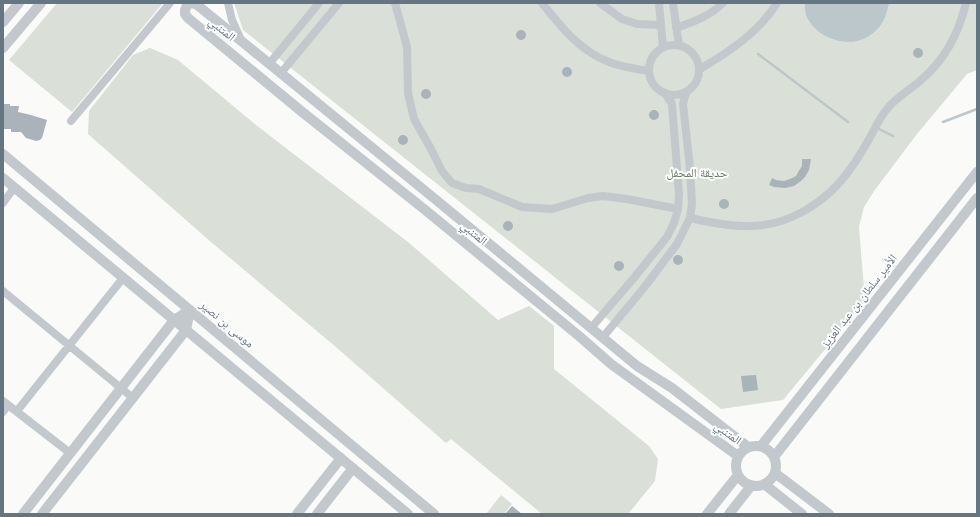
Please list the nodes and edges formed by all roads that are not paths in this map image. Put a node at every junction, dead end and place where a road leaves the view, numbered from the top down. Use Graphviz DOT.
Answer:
graph roads {
  1 [pos="19,3"];
  2 [pos="41,3"];
  3 [pos="170,3"];
  4 [pos="228,3"];
  5 [pos="318,3"];
  6 [pos="339,3"];
  7 [pos="395,3"];
  8 [pos="542,3"];
  9 [pos="600,3"];
  10 [pos="659,3"];
  11 [pos="673,3"];
  12 [pos="723,3"];
  13 [pos="777,3"];
  14 [pos="966,3"];
  15 [pos="3,22"];
  16 [pos="661,25"];
  17 [pos="676,28"];
  18 [pos="241,41"];
  19 [pos="679,45"];
  20 [pos="663,47"];
  21 [pos="3,48"];
  22 [pos="269,64"];
  23 [pos="700,69"];
  24 [pos="649,71"];
  25 [pos="281,73"];
  26 [pos="686,92"];
  27 [pos="665,94"];
  28 [pos="71,121"];
  29 [pos="3,154"];
  30 [pos="977,172"];
  31 [pos="3,178"];
  32 [pos="14,188"];
  33 [pos="977,198"];
  34 [pos="3,203"];
  35 [pos="678,208"];
  36 [pos="690,218"];
  37 [pos="123,278"];
  38 [pos="3,291"];
  39 [pos="190,310"];
  40 [pos="174,320"];
  41 [pos="591,328"];
  42 [pos="186,330"];
  43 [pos="603,337"];
  44 [pos="70,345"];
  45 [pos="121,388"];
  46 [pos="133,398"];
  47 [pos="6,403"];
  48 [pos="17,411"];
  49 [pos="3,412"];
  50 [pos="761,446"];
  51 [pos="748,447"];
  52 [pos="70,453"];
  53 [pos="738,456"];
  54 [pos="774,457"];
  55 [pos="341,458"];
  56 [pos="353,468"];
  57 [pos="775,473"];
  58 [pos="738,475"];
  59 [pos="764,484"];
  60 [pos="752,486"];
  61 [pos="23,514"];
  62 [pos="42,514"];
  63 [pos="297,514"];
  64 [pos="317,514"];
  65 [pos="408,514"];
  66 [pos="434,514"];
  67 [pos="707,514"];
  68 [pos="729,514"];
  69 [pos="802,514"];
  70 [pos="829,514"];
  1 -- 15 [label="street"];
  2 -- 21 [label="street"];
  3 -- 28 [label="street"];
  4 -- 18 [label="street"];
  5 -- 22 [label="street"];
  6 -- 25 [label="street"];
  7 -- 35 [label="street"];
  8 -- 24 [label="street"];
  9 -- 16 [label="street"];
  10 -- 16 [label="street"];
  11 -- 17 [label="street"];
  12 -- 17 [label="street"];
  13 -- 23 [label="street"];
  14 -- 36 [label="street"];
  16 -- 20 [label="street"];
  17 -- 19 [label="street"];
  18 -- 22 [label="street, المتنبي"];
  18 -- 53 [label="street, المتنبي"];
  19 -- 20 [label="street"];
  19 -- 23 [label="street"];
  20 -- 24 [label="street"];
  22 -- 25 [label="street, المتنبي"];
  23 -- 26 [label="street"];
  24 -- 27 [label="street"];
  25 -- 41 [label="street, المتنبي"];
  26 -- 27 [label="street"];
  26 -- 36 [label="street"];
  27 -- 35 [label="street"];
  29 -- 39 [label="street, موسى بن نصير"];
  30 -- 50 [label="street, الأمير سلطان بن عبد العزيز"];
  31 -- 32 [label="street"];
  32 -- 34 [label="street"];
  32 -- 37 [label="street"];
  33 -- 54 [label="street"];
  35 -- 41 [label="street"];
  36 -- 43 [label="street"];
  37 -- 40 [label="street"];
  37 -- 44 [label="street"];
  38 -- 44 [label="street"];
  39 -- 40 [label="street"];
  39 -- 42 [label="street"];
  39 -- 66 [label="street, موسى بن نصير"];
  40 -- 42 [label="street"];
  40 -- 45 [label="street"];
  41 -- 43 [label="street, المتنبي"];
  42 -- 46 [label="street"];
  42 -- 55 [label="street"];
  43 -- 51 [label="street, المتنبي"];
  44 -- 45 [label="street"];
  44 -- 48 [label="street"];
  45 -- 46 [label="street"];
  45 -- 52 [label="street"];
  46 -- 62 [label="street"];
  47 -- 48 [label="street"];
  47 -- 49 [label="street"];
  48 -- 52 [label="street"];
  50 -- 51 [label="street"];
  50 -- 54 [label="street"];
  51 -- 53 [label="street"];
  52 -- 61 [label="street"];
  53 -- 58 [label="street"];
  54 -- 57 [label="street"];
  55 -- 56 [label="street"];
  55 -- 63 [label="street"];
  56 -- 64 [label="street"];
  56 -- 65 [label="street"];
  57 -- 59 [label="street"];
  57 -- 70 [label="street"];
  58 -- 60 [label="street"];
  58 -- 67 [label="street"];
  59 -- 60 [label="street"];
  59 -- 69 [label="street"];
  60 -- 68 [label="street"];
}
